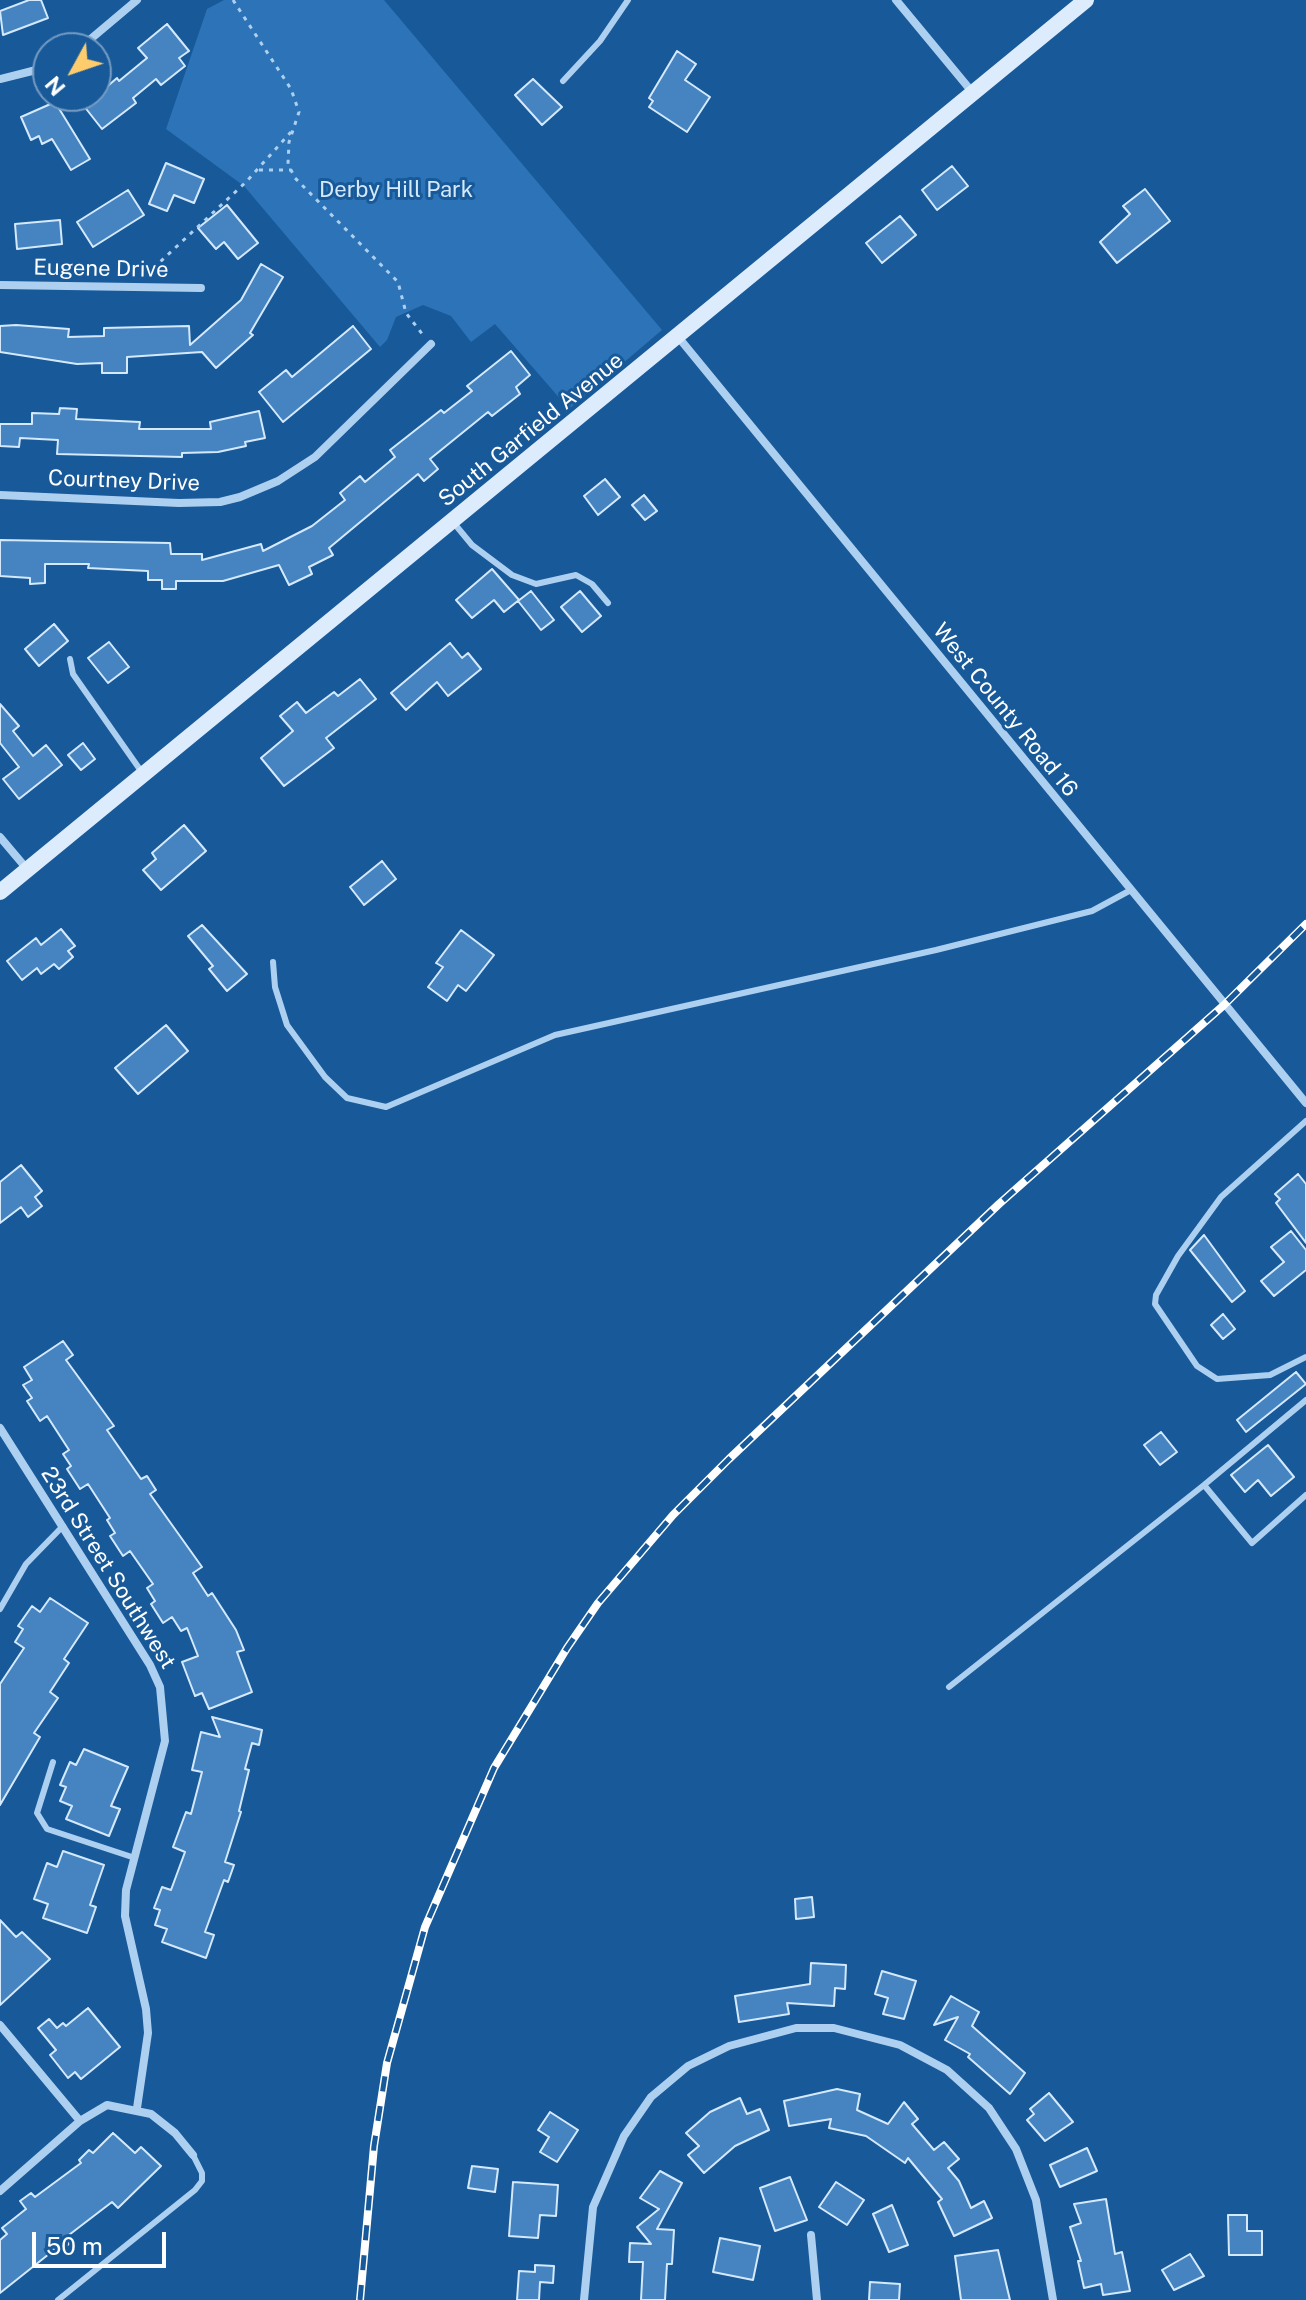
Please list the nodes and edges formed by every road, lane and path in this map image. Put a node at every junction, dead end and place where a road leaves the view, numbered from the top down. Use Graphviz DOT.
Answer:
graph roads {
  1 [pos="137,0"];
  2 [pos="233,0"];
  3 [pos="628,0"];
  4 [pos="896,0"];
  5 [pos="1086,0"];
  6 [pos="99,32"];
  7 [pos="32,71"];
  8 [pos="0,79"];
  9 [pos="563,81"];
  10 [pos="974,93"];
  11 [pos="294,129"];
  12 [pos="256,170"];
  13 [pos="291,170"];
  14 [pos="0,285"];
  15 [pos="134,287"];
  16 [pos="201,288"];
  17 [pos="679,338"];
  18 [pos="431,344"];
  19 [pos="0,495"];
  20 [pos="453,522"];
  21 [pos="608,603"];
  22 [pos="70,659"];
  23 [pos="143,774"];
  24 [pos="0,837"];
  25 [pos="27,869"];
  26 [pos="1129,891"];
  27 [pos="0,892"];
  28 [pos="273,962"];
  29 [pos="1306,1103"];
  30 [pos="1306,1121"];
  31 [pos="1306,1357"];
  32 [pos="1306,1400"];
  33 [pos="0,1428"];
  34 [pos="1204,1485"];
  35 [pos="1306,1495"];
  36 [pos="63,1526"];
  37 [pos="0,1609"];
  38 [pos="949,1687"];
  39 [pos="53,1762"];
  40 [pos="135,1858"];
  41 [pos="0,2025"];
  42 [pos="137,2108"];
  43 [pos="80,2121"];
  44 [pos="193,2155"];
  45 [pos="0,2191"];
  46 [pos="811,2235"];
  47 [pos="58,2300"];
  48 [pos="584,2300"];
  49 [pos="817,2300"];
  50 [pos="1053,2300"];
  1 -- 6 [label="street"];
  2 -- 11 [label="path"];
  3 -- 9 [label="lane"];
  4 -- 10 [label="street"];
  5 -- 10 [label="street, South Garfield Avenue"];
  7 -- 8 [label="street"];
  10 -- 17 [label="street, South Garfield Avenue"];
  11 -- 12 [label="path"];
  11 -- 13 [label="path"];
  12 -- 13 [label="path"];
  12 -- 15 [label="path"];
  13 -- 18 [label="path"];
  14 -- 15 [label="street, Eugene Drive"];
  15 -- 16 [label="street, Eugene Drive"];
  17 -- 20 [label="street, South Garfield Avenue"];
  17 -- 26 [label="street, West County Road 16"];
  18 -- 19 [label="street, Courtney Drive"];
  20 -- 21 [label="lane"];
  20 -- 23 [label="street, South Garfield Avenue"];
  22 -- 23 [label="lane"];
  23 -- 25 [label="street, South Garfield Avenue"];
  24 -- 25 [label="street"];
  25 -- 27 [label="street, South Garfield Avenue"];
  26 -- 28 [label="lane"];
  26 -- 29 [label="street, West County Road 16"];
  30 -- 31 [label="lane"];
  32 -- 34 [label="lane"];
  33 -- 36 [label="street, 23rd Street Southwest"];
  34 -- 35 [label="lane"];
  34 -- 38 [label="lane"];
  36 -- 37 [label="lane"];
  36 -- 40 [label="street, 23rd Street Southwest"];
  39 -- 40 [label="lane"];
  40 -- 42 [label="street, 23rd Street Southwest"];
  41 -- 43 [label="street"];
  42 -- 43 [label="street"];
  42 -- 44 [label="street"];
  43 -- 45 [label="street"];
  44 -- 47 [label="lane"];
  46 -- 49 [label="street"];
  48 -- 50 [label="street"];
}
